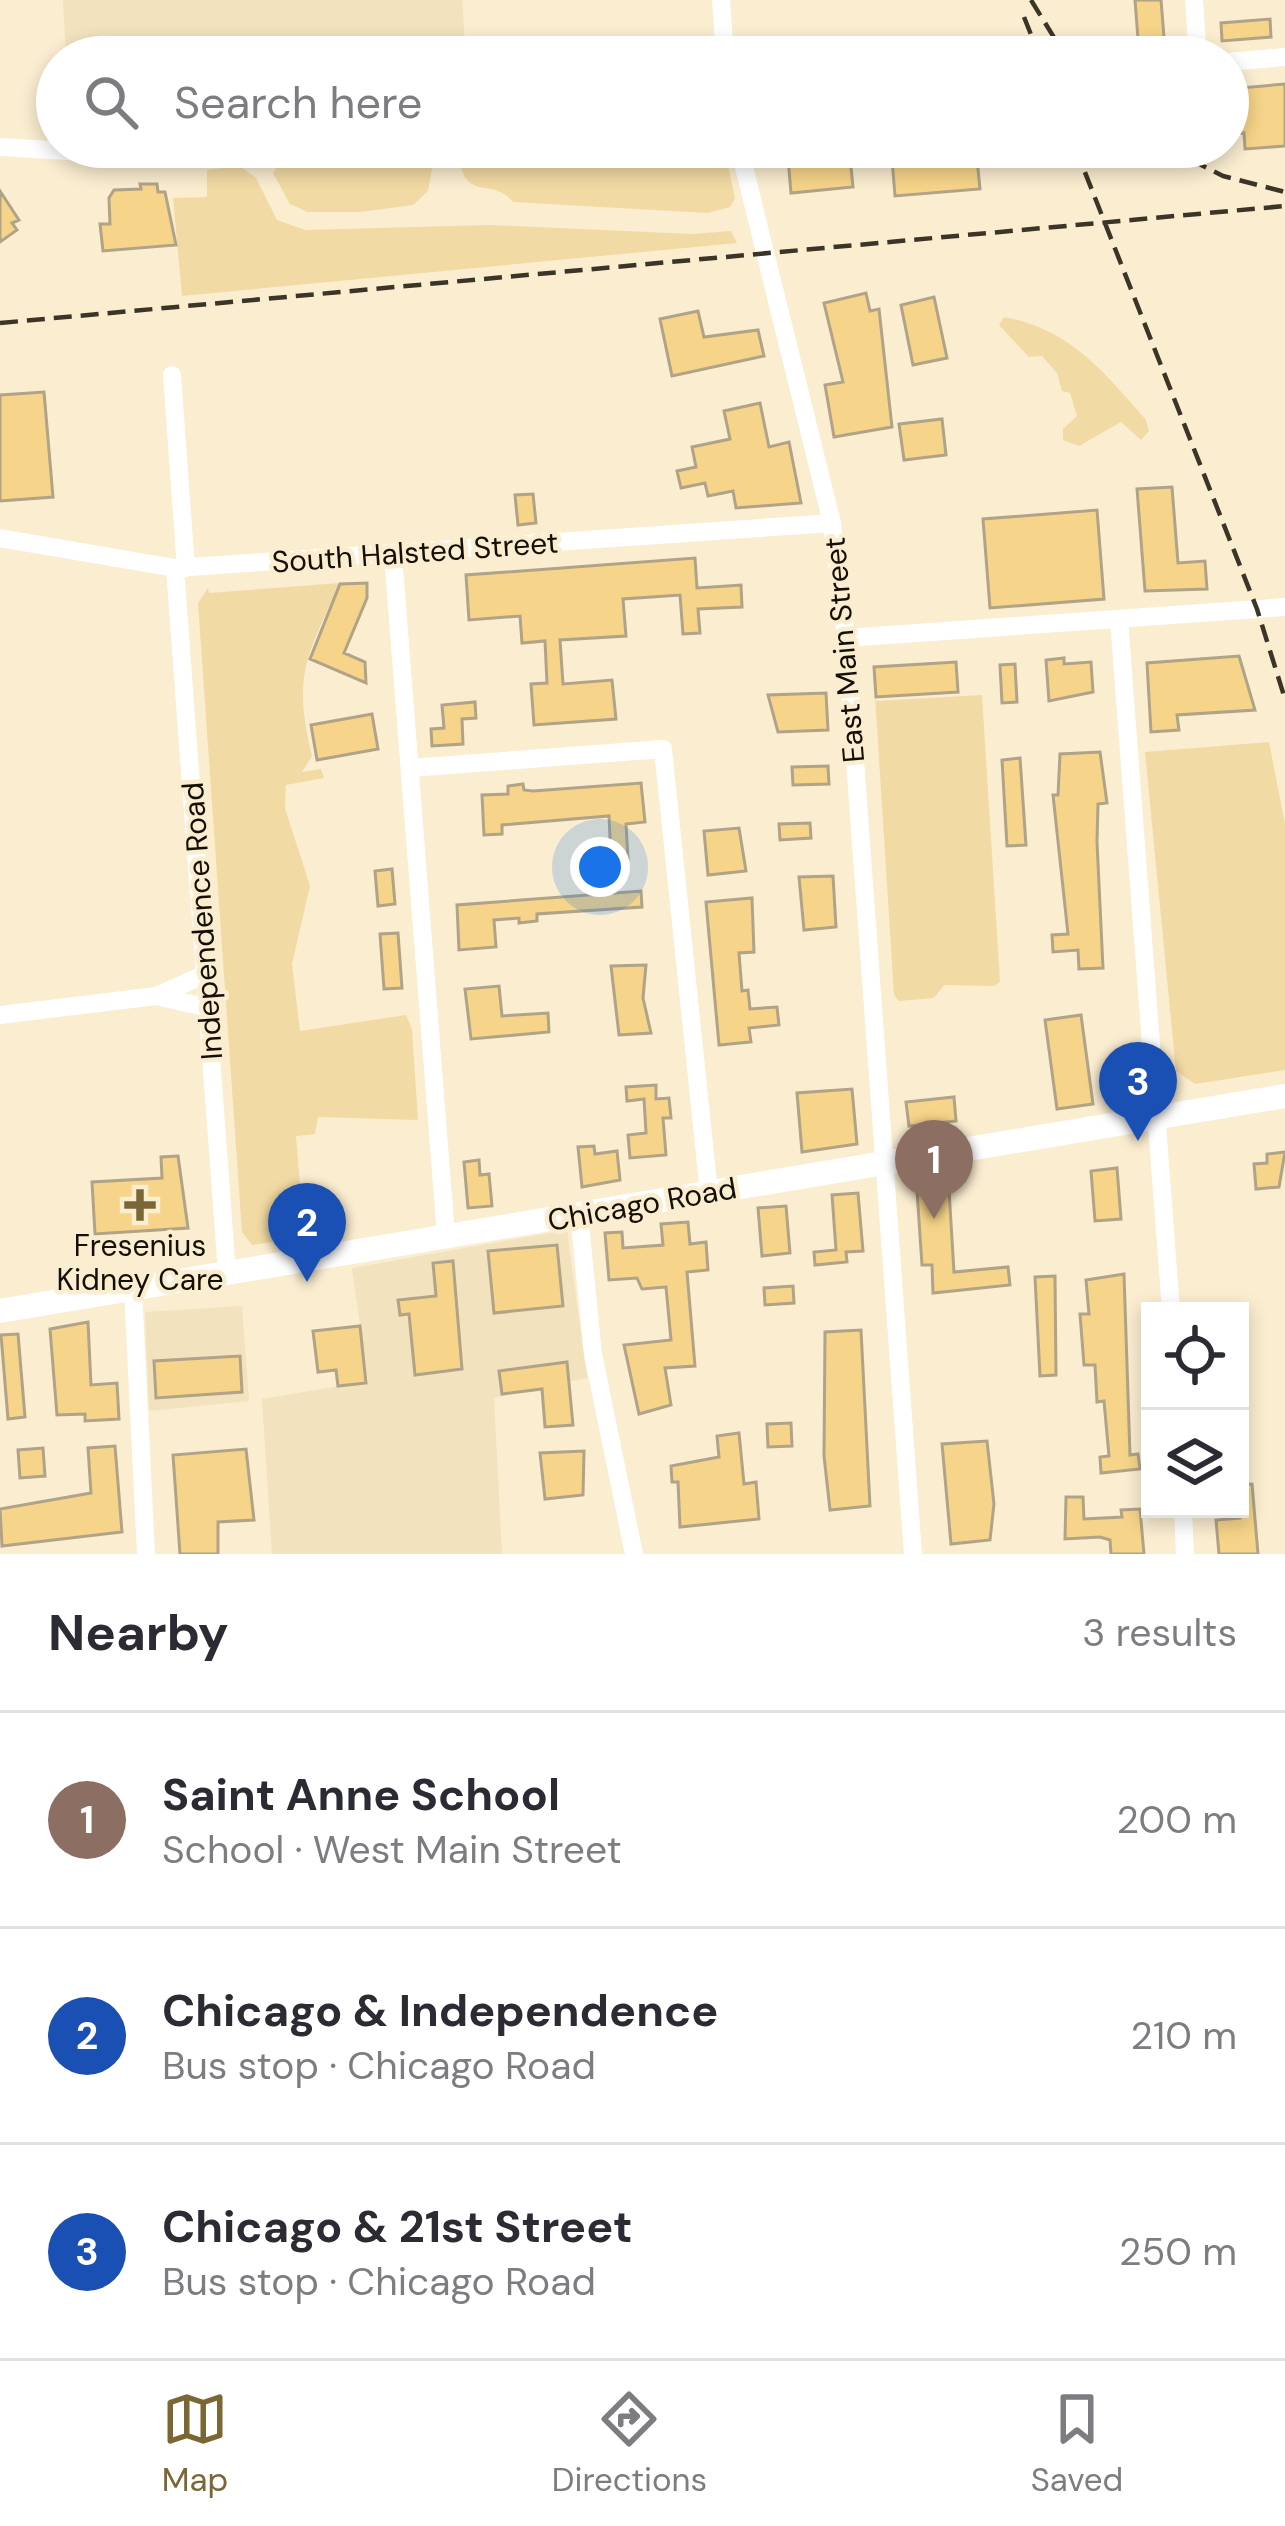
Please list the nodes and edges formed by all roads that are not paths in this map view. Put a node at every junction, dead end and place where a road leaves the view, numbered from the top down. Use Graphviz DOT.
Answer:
graph roads {
  1 [pos="721,0"];
  2 [pos="1194,0"];
  3 [pos="724,36"];
  4 [pos="1197,36"];
  5 [pos="1285,57"];
  6 [pos="1249,60"];
  7 [pos="0,147"];
  8 [pos="36,149"];
  9 [pos="744,168"];
  10 [pos="172,375"];
  11 [pos="832,523"];
  12 [pos="0,538"];
  13 [pos="393,555"];
  14 [pos="180,568"];
  15 [pos="1285,607"];
  16 [pos="1119,619"];
  17 [pos="846,638"];
  18 [pos="410,768"];
  19 [pos="206,974"];
  20 [pos="156,996"];
  21 [pos="209,1008"];
  22 [pos="0,1016"];
  23 [pos="1285,1096"];
  24 [pos="1159,1118"];
  25 [pos="884,1163"];
  26 [pos="709,1193"];
  27 [pos="579,1214"];
  28 [pos="446,1237"];
  29 [pos="227,1273"];
  30 [pos="134,1289"];
  31 [pos="1170,1302"];
  32 [pos="0,1311"];
  33 [pos="1184,1518"];
  34 [pos="146,1554"];
  35 [pos="634,1554"];
  36 [pos="913,1554"];
  37 [pos="1186,1554"];
  1 -- 3 [label="street"];
  2 -- 4 [label="street"];
  5 -- 6 [label="street"];
  7 -- 8 [label="street"];
  9 -- 11 [label="street, East Main Street"];
  10 -- 14 [label="street, Independence Road"];
  11 -- 13 [label="street, South Halsted Street"];
  11 -- 17 [label="street, East Main Street"];
  12 -- 14 [label="street, South Halsted Street"];
  13 -- 14 [label="street, South Halsted Street"];
  13 -- 18 [label="street"];
  14 -- 19 [label="street, Independence Road"];
  15 -- 16 [label="street"];
  16 -- 17 [label="street"];
  16 -- 24 [label="street"];
  17 -- 25 [label="street, East Main Street"];
  18 -- 26 [label="street"];
  18 -- 28 [label="street"];
  19 -- 20 [label="street"];
  19 -- 21 [label="street, Independence Road"];
  20 -- 21 [label="street"];
  20 -- 22 [label="street"];
  21 -- 29 [label="street, Independence Road"];
  23 -- 24 [label="main road, Chicago Road"];
  24 -- 25 [label="main road, Chicago Road"];
  24 -- 31 [label="street"];
  25 -- 26 [label="main road, Chicago Road"];
  25 -- 36 [label="street, East Main Street"];
  26 -- 27 [label="main road, Chicago Road"];
  27 -- 28 [label="main road, Chicago Road"];
  27 -- 35 [label="street"];
  28 -- 29 [label="main road, Chicago Road"];
  29 -- 30 [label="main road, Chicago Road"];
  30 -- 32 [label="main road, Chicago Road"];
  30 -- 34 [label="street"];
  33 -- 37 [label="street"];
}
